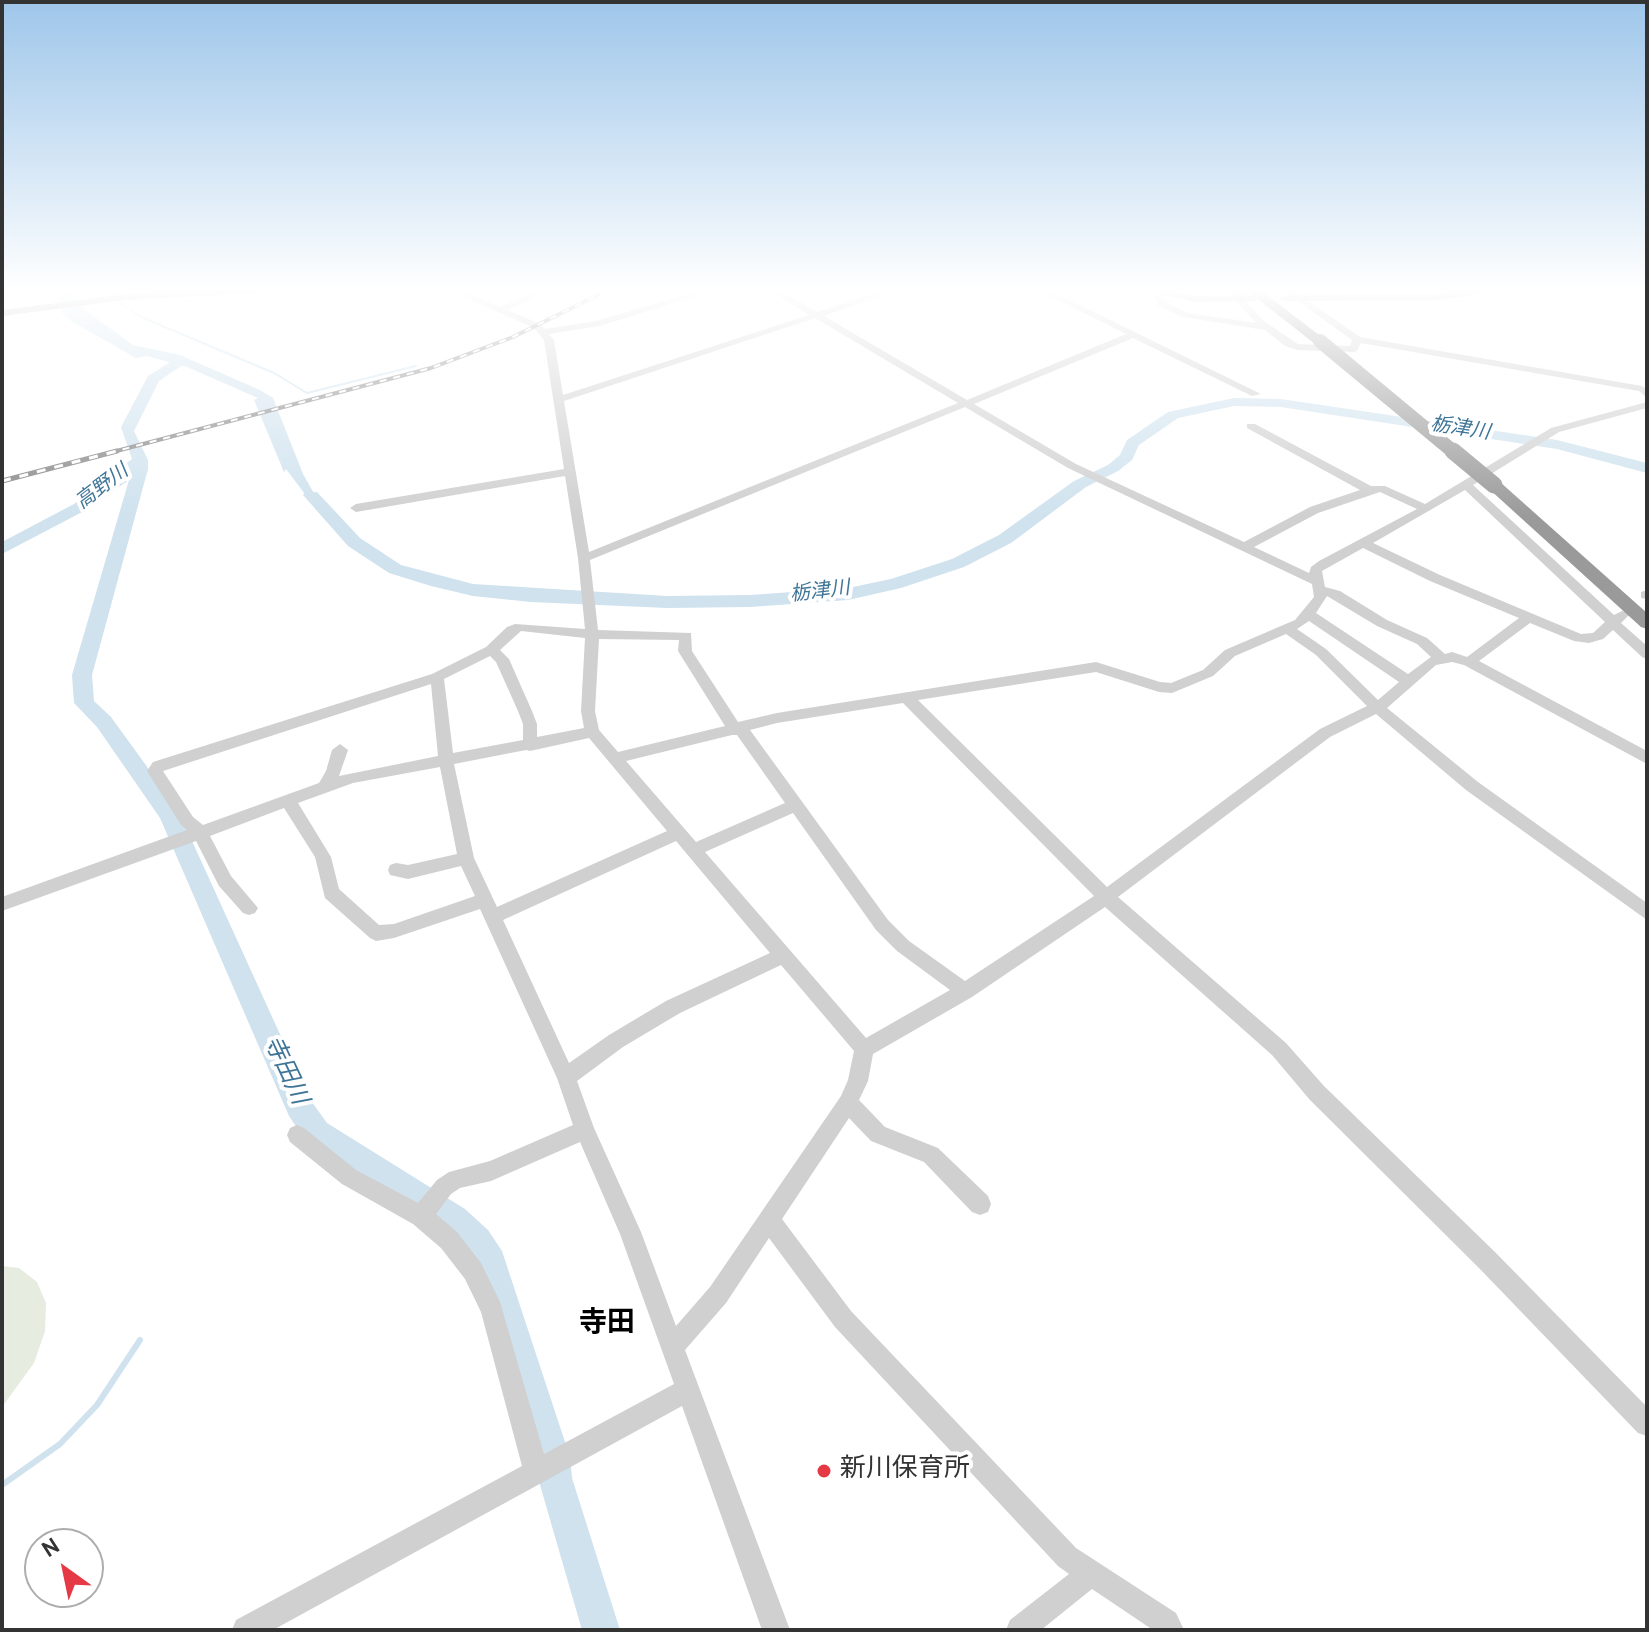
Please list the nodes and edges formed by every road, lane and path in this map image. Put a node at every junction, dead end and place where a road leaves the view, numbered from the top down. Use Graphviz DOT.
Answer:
graph roads {
  1 [pos="553,365"];
  2 [pos="665,365"];
  3 [pos="901,365"];
  4 [pos="1060,365"];
  5 [pos="1198,365"];
  6 [pos="1356,365"];
  7 [pos="1506,365"];
  8 [pos="1256,394"];
  9 [pos="1647,395"];
  10 [pos="558,400"];
  11 [pos="966,404"];
  12 [pos="1647,405"];
  13 [pos="1251,426"];
  14 [pos="568,472"];
  15 [pos="1498,482"];
  16 [pos="1466,485"];
  17 [pos="1369,490"];
  18 [pos="356,508"];
  19 [pos="1425,509"];
  20 [pos="1365,544"];
  21 [pos="1242,548"];
  22 [pos="584,558"];
  23 [pos="1317,585"];
  24 [pos="1647,607"];
  25 [pos="1308,614"];
  26 [pos="1530,616"];
  27 [pos="1617,618"];
  28 [pos="1647,623"];
  29 [pos="1289,630"];
  30 [pos="592,634"];
  31 [pos="491,650"];
  32 [pos="1647,654"];
  33 [pos="1440,657"];
  34 [pos="1469,662"];
  35 [pos="437,677"];
  36 [pos="1408,681"];
  37 [pos="906,697"];
  38 [pos="1380,706"];
  39 [pos="738,729"];
  40 [pos="592,732"];
  41 [pos="530,746"];
  42 [pos="340,750"];
  43 [pos="617,758"];
  44 [pos="1647,758"];
  45 [pos="446,760"];
  46 [pos="325,787"];
  47 [pos="288,801"];
  48 [pos="796,805"];
  49 [pos="200,832"];
  50 [pos="679,833"];
  51 [pos="693,850"];
  52 [pos="466,858"];
  53 [pos="396,870"];
  54 [pos="1106,897"];
  55 [pos="2,904"];
  56 [pos="249,908"];
  57 [pos="488,908"];
  58 [pos="1647,913"];
  59 [pos="783,955"];
  60 [pos="965,991"];
  61 [pos="864,1049"];
  62 [pos="566,1077"];
  63 [pos="848,1103"];
  64 [pos="585,1130"];
  65 [pos="297,1135"];
  66 [pos="980,1204"];
  67 [pos="421,1216"];
  68 [pos="769,1220"];
  69 [pos="674,1345"];
  70 [pos="687,1390"];
  71 [pos="1647,1424"];
  72 [pos="536,1472"];
  73 [pos="1091,1573"];
  74 [pos="246,1630"];
  75 [pos="776,1630"];
  76 [pos="1020,1630"];
  77 [pos="1170,1630"];
  1 -- 10 [label="street"];
  2 -- 10 [label="street"];
  3 -- 11 [label="street"];
  4 -- 11 [label="street"];
  5 -- 8 [label="street"];
  6 -- 15 [label="highway, bridge"];
  7 -- 9 [label="street"];
  10 -- 14 [label="street"];
  11 -- 21 [label="street"];
  11 -- 22 [label="street"];
  12 -- 16 [label="street"];
  13 -- 17 [label="street"];
  14 -- 18 [label="street"];
  14 -- 22 [label="street"];
  15 -- 24 [label="highway"];
  15 -- 28 [label="highway"];
  16 -- 19 [label="street"];
  16 -- 27 [label="street"];
  17 -- 19 [label="street"];
  17 -- 21 [label="street"];
  19 -- 20 [label="street"];
  20 -- 23 [label="street"];
  20 -- 26 [label="street"];
  21 -- 23 [label="street"];
  22 -- 30 [label="street"];
  23 -- 25 [label="street"];
  23 -- 33 [label="street"];
  25 -- 29 [label="street"];
  25 -- 36 [label="street"];
  26 -- 27 [label="street"];
  26 -- 34 [label="street"];
  27 -- 32 [label="street"];
  29 -- 37 [label="street"];
  29 -- 38 [label="street"];
  30 -- 31 [label="street"];
  30 -- 39 [label="street"];
  30 -- 40 [label="street"];
  31 -- 35 [label="street"];
  31 -- 41 [label="street"];
  33 -- 34 [label="street"];
  33 -- 36 [label="street"];
  34 -- 44 [label="street"];
  35 -- 45 [label="street"];
  35 -- 49 [label="street"];
  36 -- 38 [label="street"];
  37 -- 39 [label="street"];
  37 -- 54 [label="street"];
  38 -- 54 [label="street"];
  38 -- 58 [label="street"];
  39 -- 43 [label="street"];
  39 -- 48 [label="street"];
  40 -- 41 [label="street"];
  40 -- 43 [label="street"];
  41 -- 45 [label="street"];
  42 -- 46 [label="street"];
  43 -- 50 [label="street"];
  45 -- 46 [label="street"];
  45 -- 52 [label="street"];
  46 -- 47 [label="street"];
  47 -- 49 [label="street"];
  47 -- 57 [label="street"];
  48 -- 51 [label="street"];
  48 -- 60 [label="street"];
  49 -- 55 [label="street"];
  49 -- 56 [label="street"];
  50 -- 51 [label="street"];
  50 -- 57 [label="street"];
  51 -- 59 [label="street"];
  52 -- 53 [label="street"];
  52 -- 57 [label="street"];
  54 -- 60 [label="street"];
  54 -- 71 [label="street"];
  57 -- 62 [label="street"];
  59 -- 61 [label="street"];
  59 -- 62 [label="street"];
  60 -- 61 [label="street"];
  61 -- 63 [label="street"];
  62 -- 64 [label="street"];
  63 -- 66 [label="street"];
  63 -- 68 [label="street"];
  64 -- 67 [label="street"];
  64 -- 69 [label="street"];
  65 -- 67 [label="street"];
  67 -- 72 [label="street"];
  68 -- 69 [label="street"];
  68 -- 73 [label="street"];
  69 -- 70 [label="street"];
  70 -- 72 [label="street"];
  70 -- 75 [label="street"];
  72 -- 74 [label="street"];
  73 -- 76 [label="street"];
  73 -- 77 [label="street"];
}
